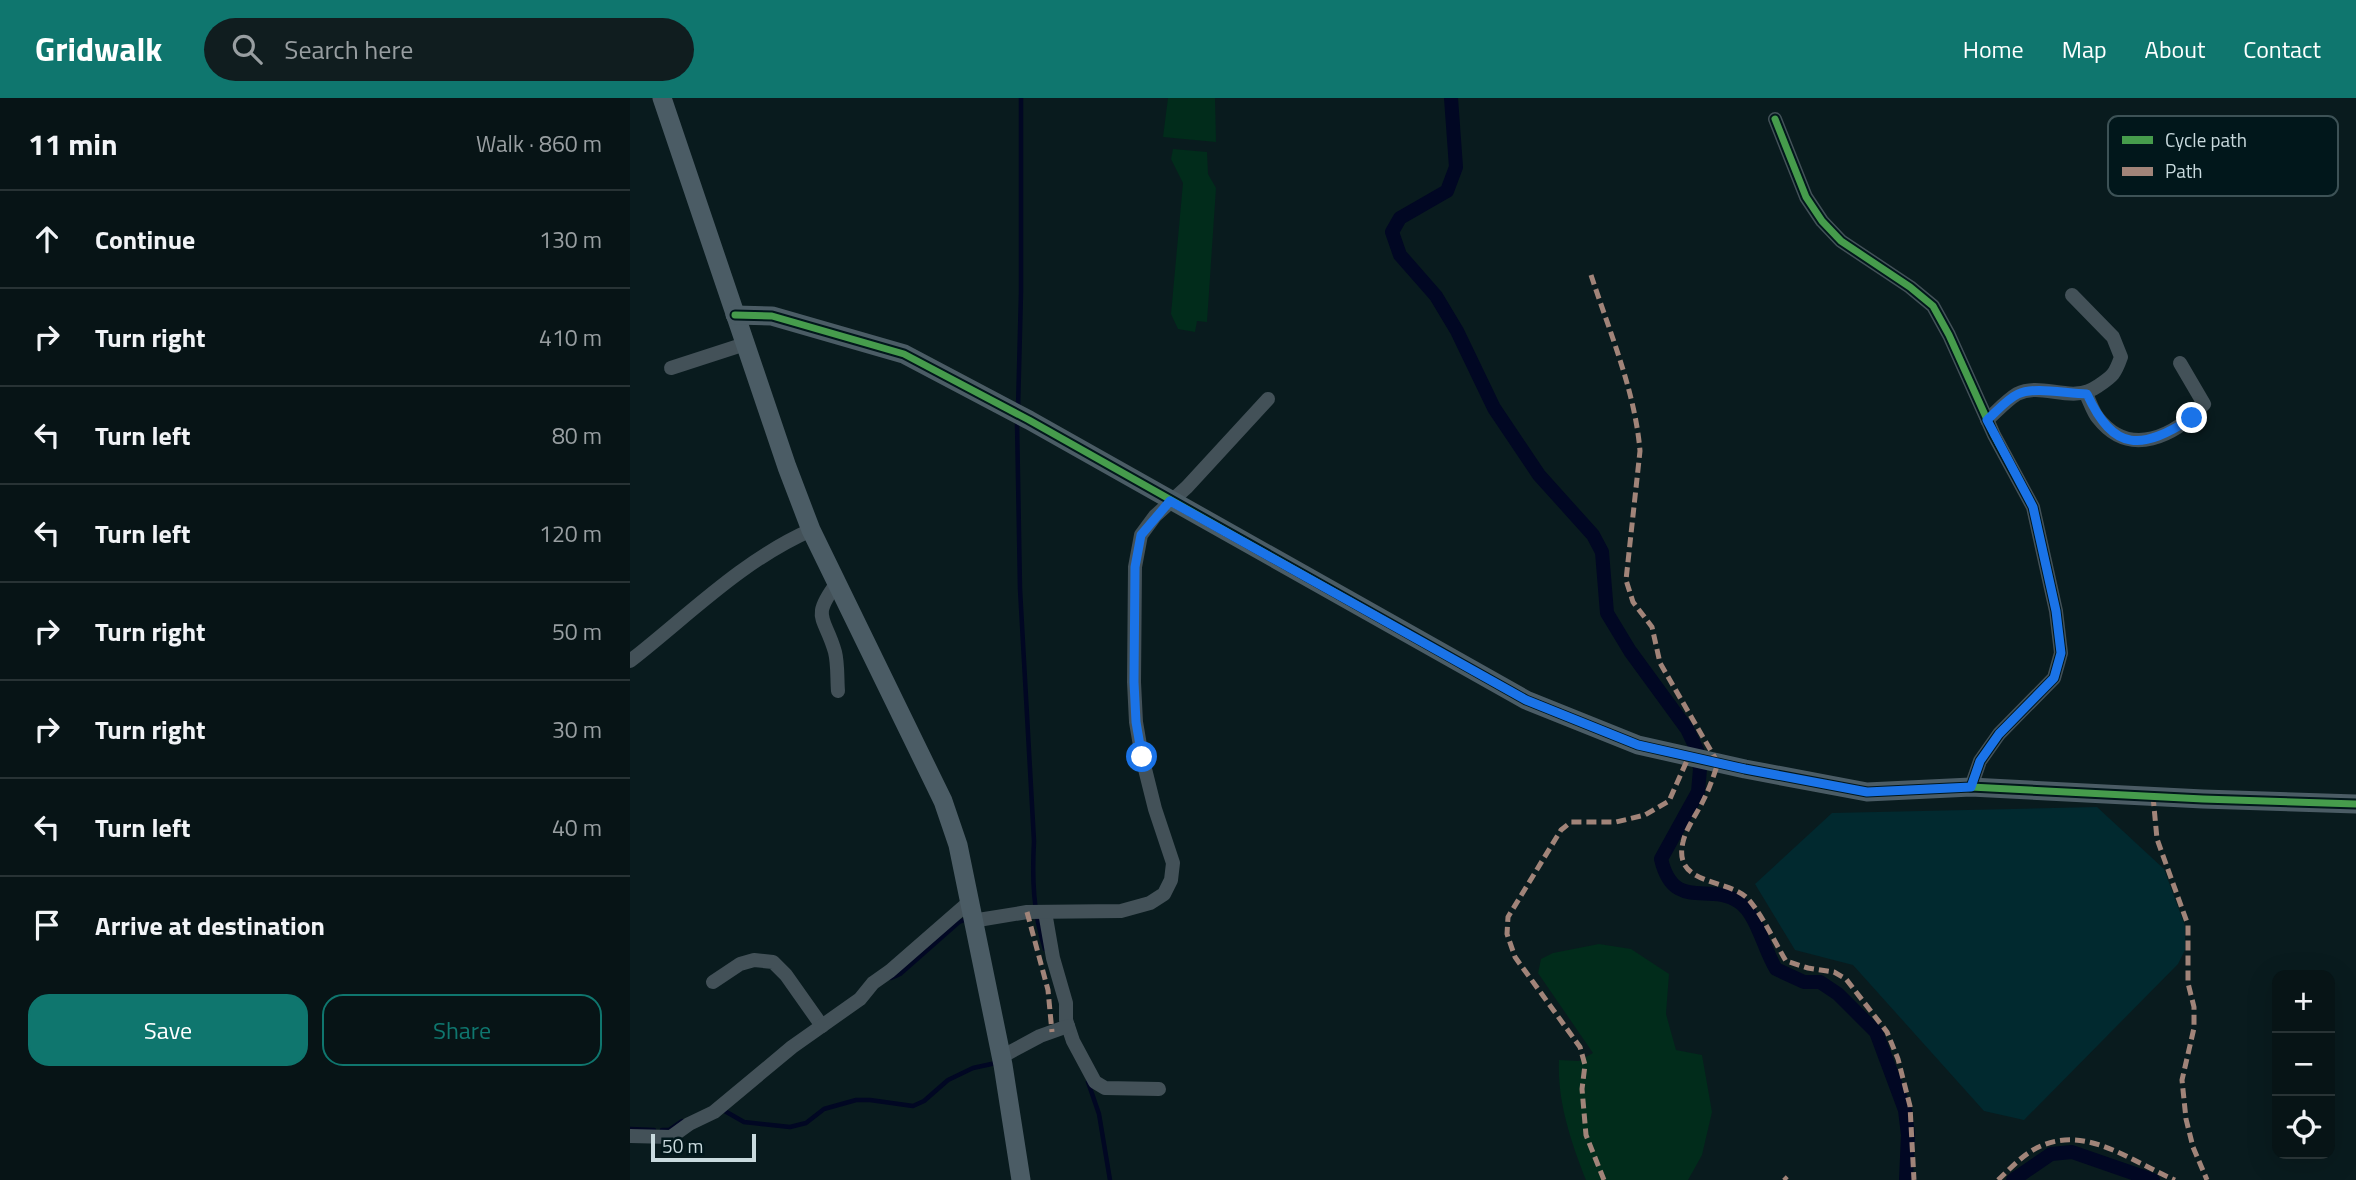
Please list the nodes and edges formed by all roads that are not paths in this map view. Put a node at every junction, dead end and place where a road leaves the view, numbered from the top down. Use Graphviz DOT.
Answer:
graph roads {
  1 [pos="662,98"];
  2 [pos="1775,119"];
  3 [pos="2072,295"];
  4 [pos="735,315"];
  5 [pos="745,344"];
  6 [pos="2180,363"];
  7 [pos="671,368"];
  8 [pos="2087,394"];
  9 [pos="1268,400"];
  10 [pos="1987,420"];
  11 [pos="1170,501"];
  12 [pos="811,530"];
  13 [pos="837,583"];
  14 [pos="630,661"];
  15 [pos="838,691"];
  16 [pos="1971,787"];
  17 [pos="2356,804"];
  18 [pos="1045,912"];
  19 [pos="971,915"];
  20 [pos="713,982"];
  21 [pos="822,1026"];
  22 [pos="1068,1026"];
  23 [pos="1002,1060"];
  24 [pos="1159,1089"];
  25 [pos="630,1136"];
  26 [pos="1021,1180"];
  1 -- 4 [label="street"];
  2 -- 10 [label="street"];
  3 -- 8 [label="street"];
  4 -- 5 [label="street"];
  4 -- 11 [label="street"];
  5 -- 7 [label="street"];
  5 -- 12 [label="street"];
  6 -- 8 [label="street"];
  8 -- 10 [label="street"];
  9 -- 11 [label="street"];
  10 -- 16 [label="street"];
  11 -- 16 [label="street"];
  11 -- 18 [label="street"];
  12 -- 13 [label="street"];
  12 -- 14 [label="street"];
  13 -- 15 [label="street"];
  13 -- 19 [label="street"];
  16 -- 17 [label="street"];
  18 -- 19 [label="street"];
  18 -- 22 [label="street"];
  19 -- 21 [label="street"];
  19 -- 23 [label="street"];
  20 -- 21 [label="street"];
  21 -- 25 [label="street"];
  22 -- 23 [label="street"];
  22 -- 24 [label="street"];
  23 -- 26 [label="street"];
}
